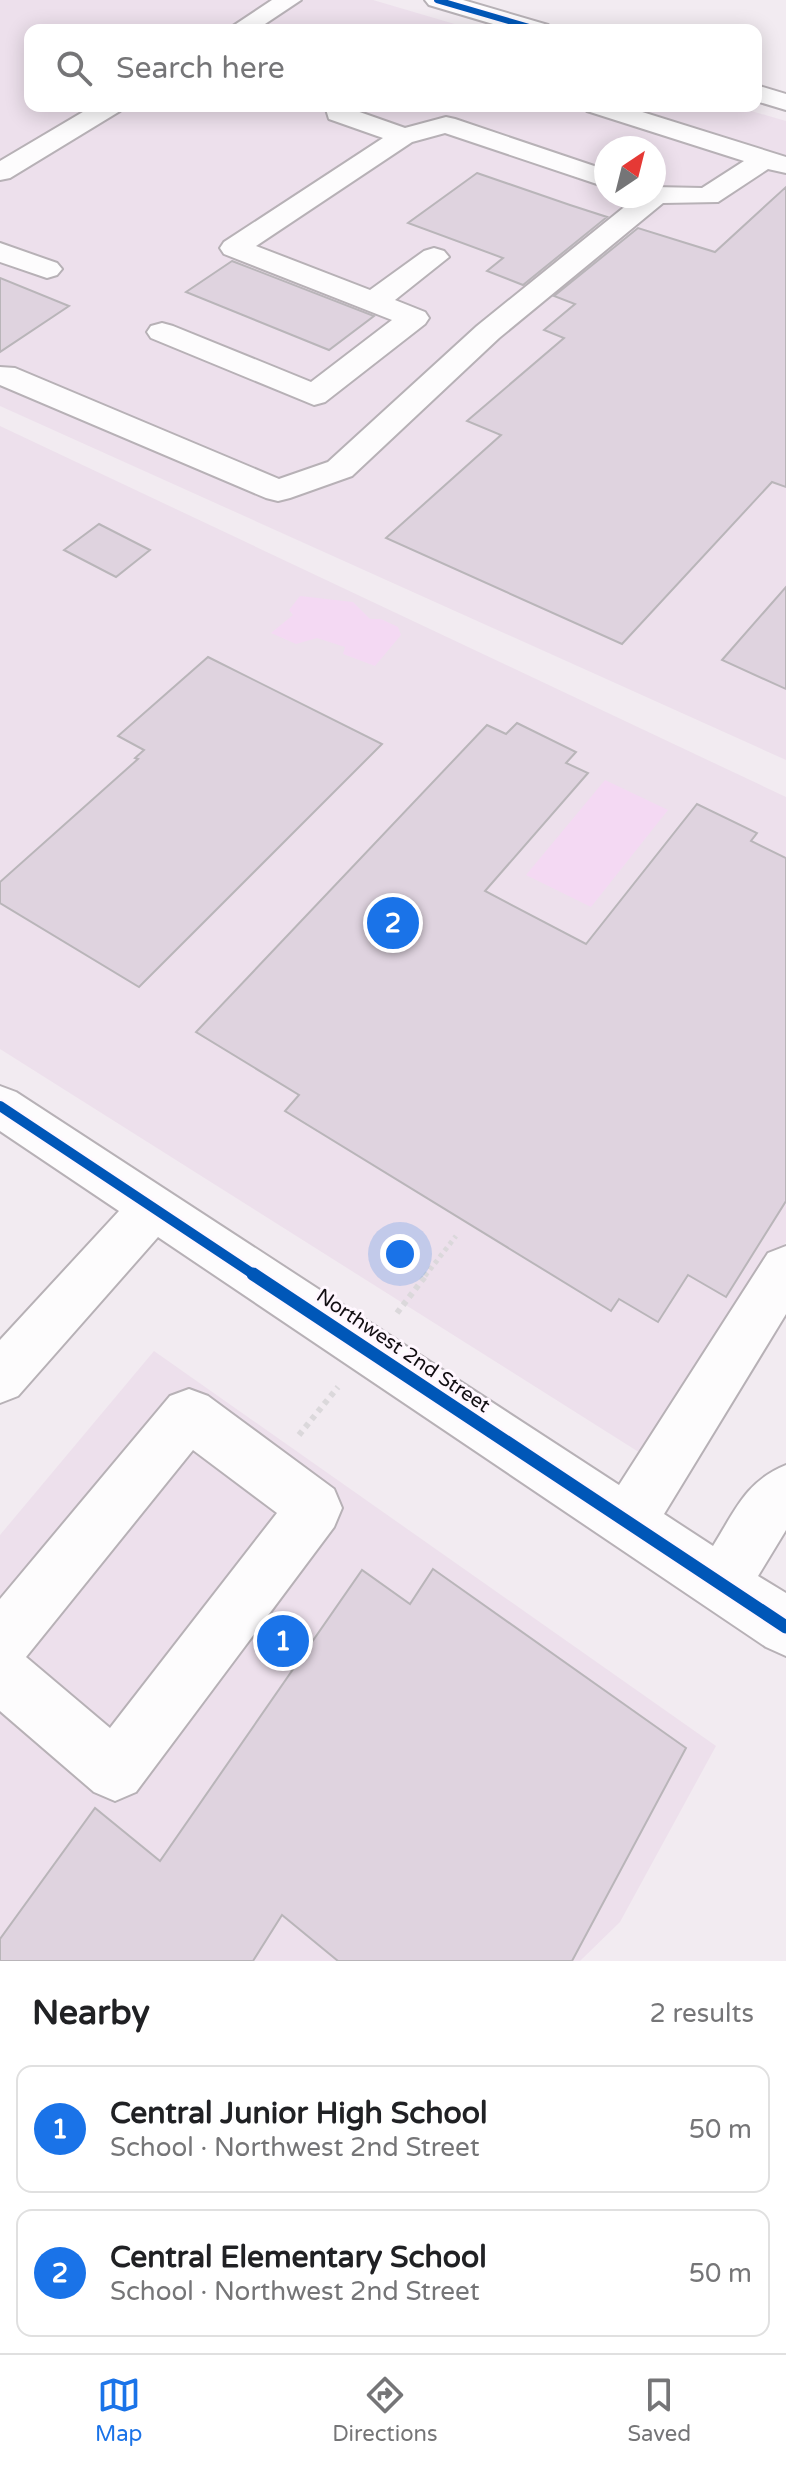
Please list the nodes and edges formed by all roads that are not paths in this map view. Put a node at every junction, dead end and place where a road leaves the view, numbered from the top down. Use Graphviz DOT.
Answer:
graph roads {
  1 [pos="289,0"];
  2 [pos="437,0"];
  3 [pos="249,24"];
  4 [pos="519,24"];
  5 [pos="762,95"];
  6 [pos="786,102"];
  7 [pos="101,112"];
  8 [pos="338,112"];
  9 [pos="464,112"];
  10 [pos="615,112"];
  11 [pos="446,125"];
  12 [pos="403,136"];
  13 [pos="775,162"];
  14 [pos="0,172"];
  15 [pos="594,175"];
  16 [pos="666,195"];
  17 [pos="639,208"];
  18 [pos="0,252"];
  19 [pos="434,257"];
  20 [pos="47,269"];
  21 [pos="373,302"];
  22 [pos="162,332"];
  23 [pos="4,375"];
  24 [pos="0,1106"];
  25 [pos="154,1207"];
  26 [pos="786,1269"];
  27 [pos="0,1378"];
  28 [pos="786,1492"];
  29 [pos="627,1522"];
  30 [pos="721,1584"];
  31 [pos="786,1627"];
  32 [pos="0,1644"];
  33 [pos="0,1673"];
  1 -- 3 [label="street"];
  2 -- 4 [label="street"];
  5 -- 6 [label="street"];
  7 -- 14 [label="street"];
  8 -- 12 [label="street"];
  9 -- 11 [label="street"];
  10 -- 13 [label="street"];
  11 -- 12 [label="street"];
  11 -- 15 [label="street"];
  12 -- 21 [label="street"];
  13 -- 16 [label="street"];
  17 -- 23 [label="street"];
  18 -- 20 [label="street"];
  19 -- 21 [label="street"];
  21 -- 22 [label="street"];
  24 -- 25 [label="street, Northwest 2nd Street"];
  25 -- 27 [label="street"];
  25 -- 29 [label="street, Northwest 2nd Street"];
  26 -- 29 [label="street"];
  28 -- 30 [label="street"];
  29 -- 30 [label="street, Northwest 2nd Street"];
  30 -- 31 [label="street, Northwest 2nd Street"];
  32 -- 33 [label="street"];
}
